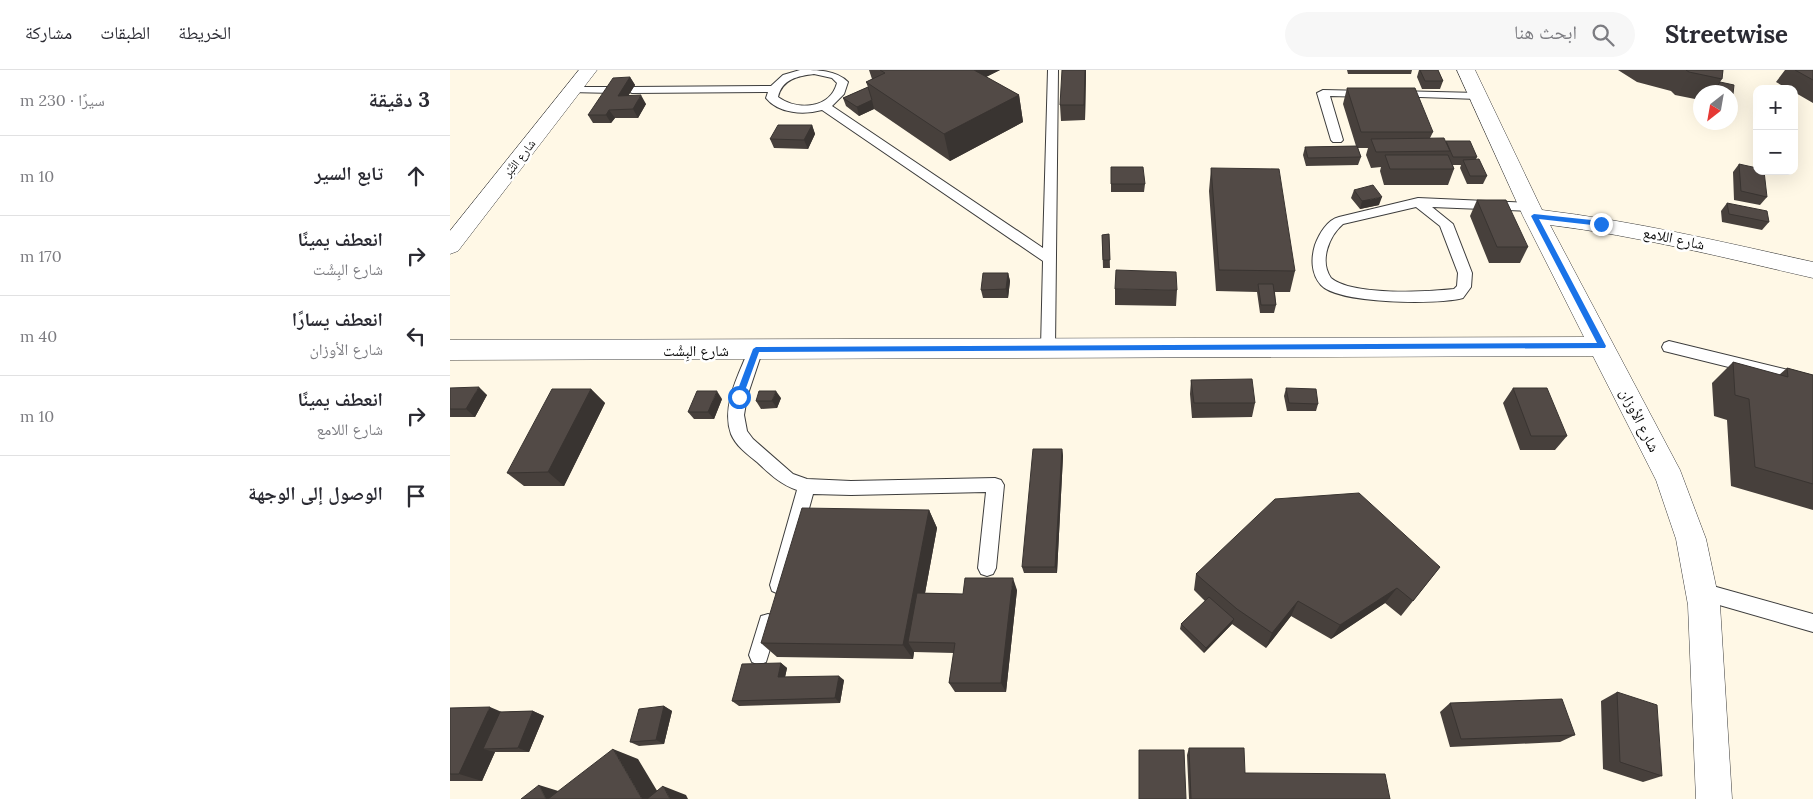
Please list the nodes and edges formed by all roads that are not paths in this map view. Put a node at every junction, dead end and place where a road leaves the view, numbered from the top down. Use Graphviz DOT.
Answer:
graph roads {
  1 [pos="588,70"];
  2 [pos="848,70"];
  3 [pos="1053,70"];
  4 [pos="1466,70"];
  5 [pos="836,75"];
  6 [pos="573,90"];
  7 [pos="614,90"];
  8 [pos="632,90"];
  9 [pos="773,90"];
  10 [pos="1478,96"];
  11 [pos="823,105"];
  12 [pos="1336,140"];
  13 [pos="1418,202"];
  14 [pos="1532,211"];
  15 [pos="450,246"];
  16 [pos="1050,258"];
  17 [pos="1813,270"];
  18 [pos="1602,346"];
  19 [pos="1669,347"];
  20 [pos="1048,348"];
  21 [pos="756,349"];
  22 [pos="450,350"];
  23 [pos="1813,382"];
  24 [pos="807,486"];
  25 [pos="988,568"];
  26 [pos="1702,592"];
  27 [pos="1813,623"];
  28 [pos="759,655"];
  29 [pos="1714,799"];
  1 -- 6 [label="street, شارع التِّبْر"];
  2 -- 5 [label="lane"];
  3 -- 16 [label="lane"];
  4 -- 10 [label="street, شارع الأوزان"];
  5 -- 9 [label="lane"];
  5 -- 11 [label="lane"];
  6 -- 7 [label="lane"];
  6 -- 15 [label="street, شارع التِّبْر"];
  8 -- 9 [label="lane"];
  9 -- 11 [label="lane"];
  10 -- 12 [label="lane"];
  10 -- 14 [label="street, شارع الأوزان"];
  11 -- 16 [label="lane"];
  13 -- 13 [label="lane"];
  13 -- 14 [label="lane"];
  14 -- 17 [label="street, شارع اللامع"];
  14 -- 18 [label="street, شارع الأوزان"];
  16 -- 20 [label="lane"];
  18 -- 20 [label="street, شارع البِشْت"];
  18 -- 26 [label="street, شارع الأوزان"];
  19 -- 23 [label="lane"];
  20 -- 21 [label="street, شارع البِشْت"];
  21 -- 22 [label="street, شارع البِشْت"];
  21 -- 24 [label="lane"];
  24 -- 25 [label="lane"];
  24 -- 28 [label="lane"];
  26 -- 27 [label="lane"];
  26 -- 29 [label="street, شارع الأوزان"];
}
